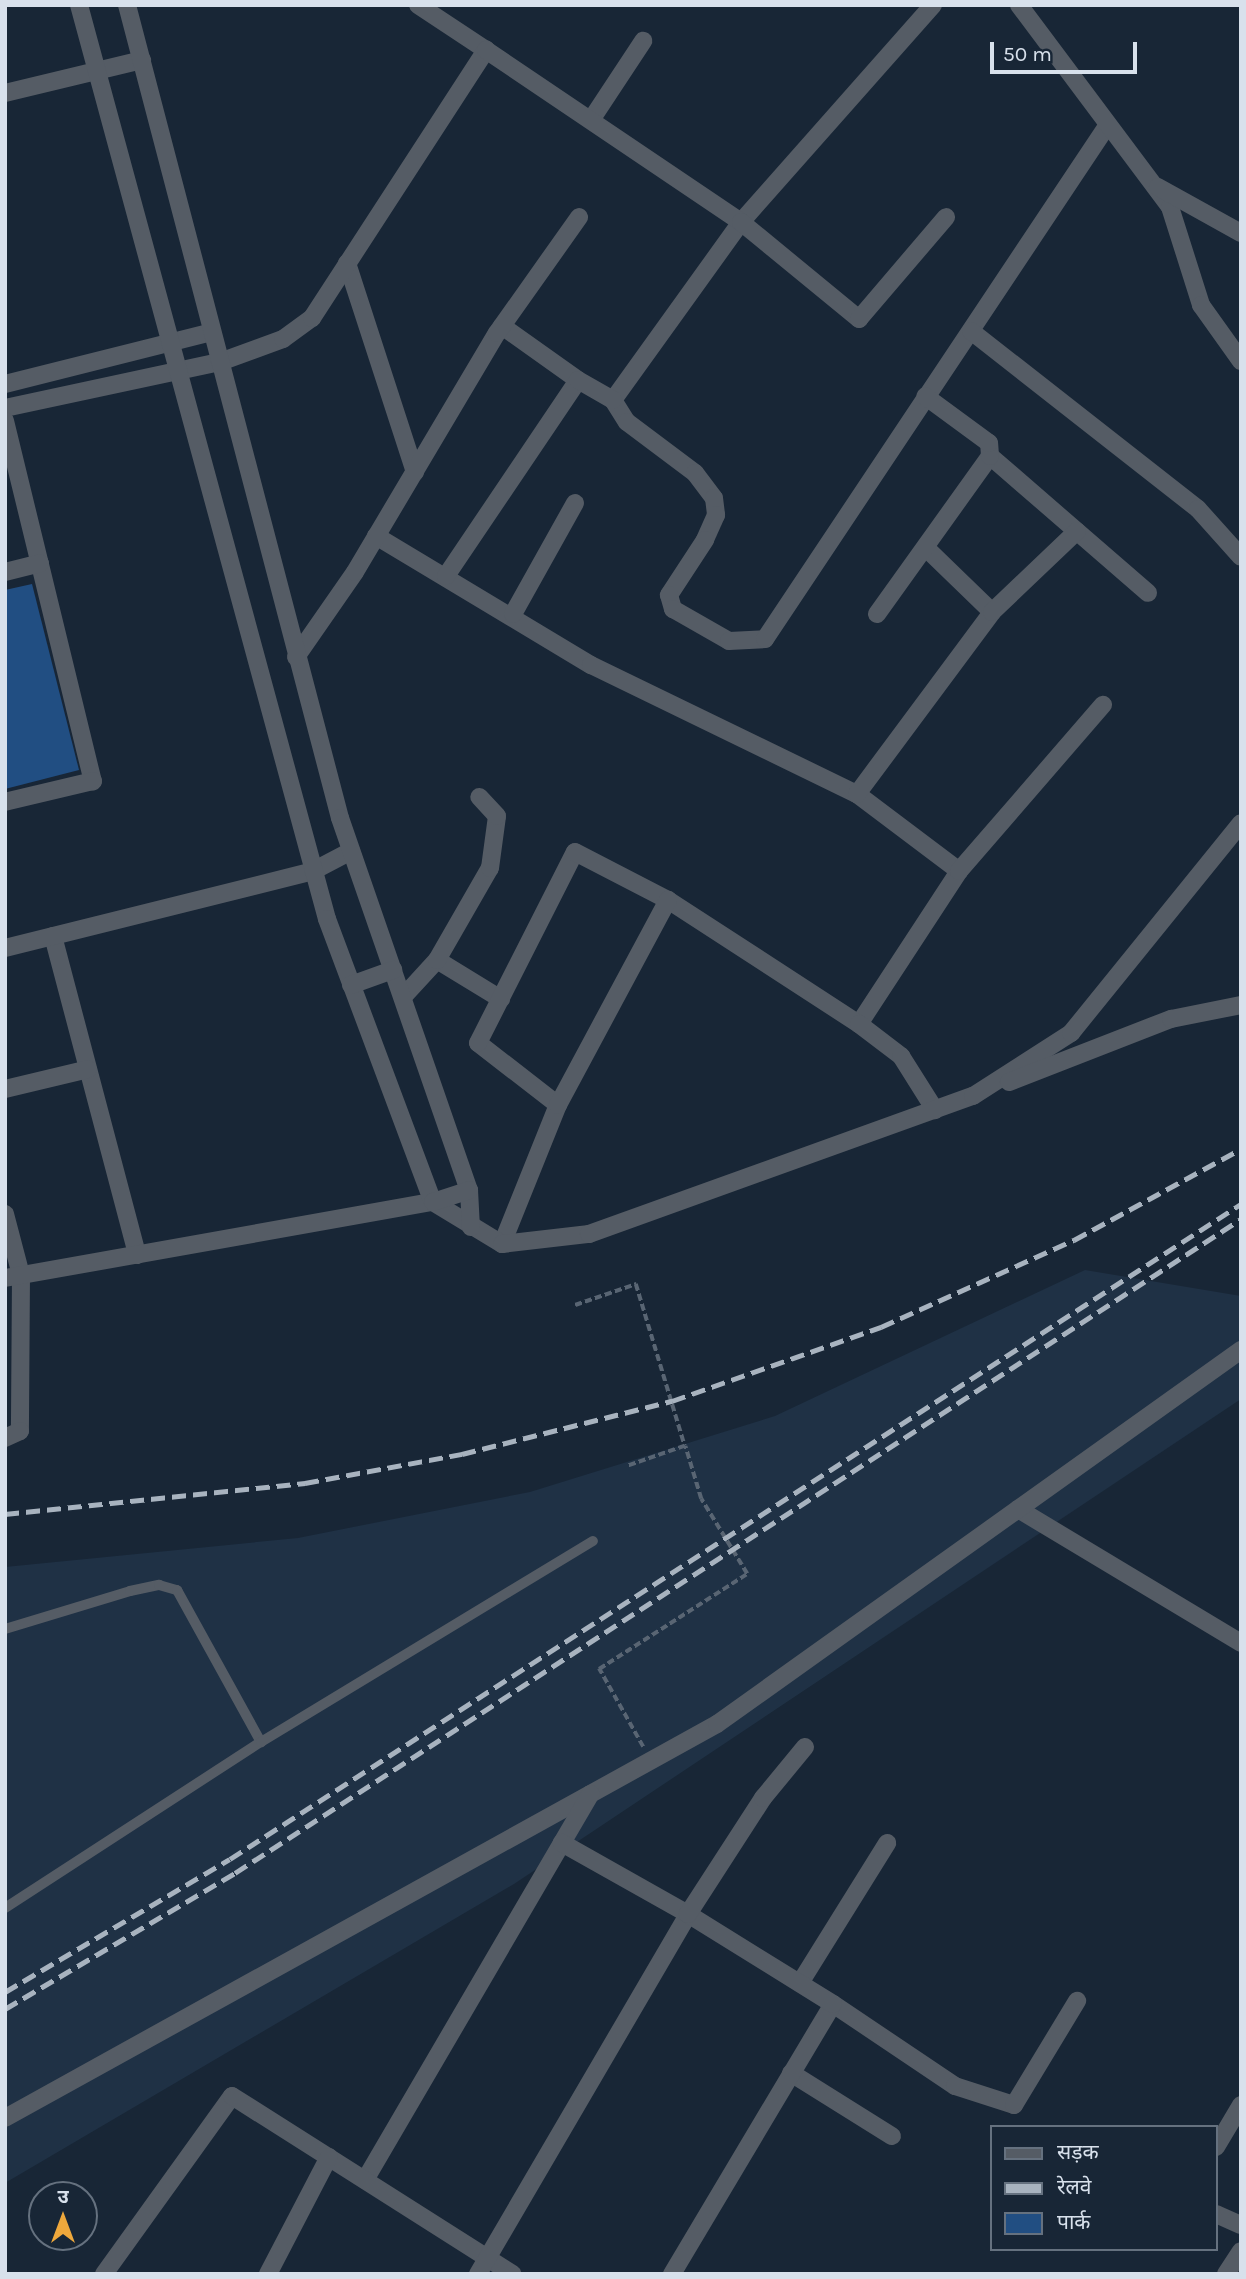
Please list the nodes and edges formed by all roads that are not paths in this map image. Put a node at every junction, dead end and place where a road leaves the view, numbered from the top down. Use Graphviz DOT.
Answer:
graph roads {
  1 [pos="79,5"];
  2 [pos="127,5"];
  3 [pos="418,5"];
  4 [pos="933,5"];
  5 [pos="1019,5"];
  6 [pos="643,41"];
  7 [pos="486,50"];
  8 [pos="142,61"];
  9 [pos="96,72"];
  10 [pos="5,93"];
  11 [pos="591,120"];
  12 [pos="1107,126"];
  13 [pos="1157,186"];
  14 [pos="579,216"];
  15 [pos="946,218"];
  16 [pos="741,222"];
  17 [pos="1241,233"];
  18 [pos="347,263"];
  19 [pos="502,326"];
  20 [pos="971,331"];
  21 [pos="212,332"];
  22 [pos="169,344"];
  23 [pos="1241,360"];
  24 [pos="220,362"];
  25 [pos="175,368"];
  26 [pos="578,380"];
  27 [pos="5,384"];
  28 [pos="925,396"];
  29 [pos="614,400"];
  30 [pos="5,408"];
  31 [pos="5,421"];
  32 [pos="990,456"];
  33 [pos="415,472"];
  34 [pos="575,503"];
  35 [pos="1077,531"];
  36 [pos="376,536"];
  37 [pos="926,548"];
  38 [pos="1241,557"];
  39 [pos="40,563"];
  40 [pos="5,572"];
  41 [pos="446,576"];
  42 [pos="1148,593"];
  43 [pos="992,612"];
  44 [pos="513,614"];
  45 [pos="877,614"];
  46 [pos="296,657"];
  47 [pos="1103,705"];
  48 [pos="857,794"];
  49 [pos="479,797"];
  50 [pos="5,802"];
  51 [pos="1240,824"];
  52 [pos="351,851"];
  53 [pos="313,871"];
  54 [pos="959,871"];
  55 [pos="667,901"];
  56 [pos="53,936"];
  57 [pos="5,948"];
  58 [pos="437,960"];
  59 [pos="393,970"];
  60 [pos="351,985"];
  61 [pos="402,997"];
  62 [pos="501,999"];
  63 [pos="1241,1005"];
  64 [pos="859,1024"];
  65 [pos="88,1069"];
  66 [pos="5,1089"];
  67 [pos="973,1096"];
  68 [pos="558,1105"];
  69 [pos="935,1110"];
  70 [pos="470,1190"];
  71 [pos="433,1202"];
  72 [pos="5,1214"];
  73 [pos="471,1227"];
  74 [pos="502,1244"];
  75 [pos="137,1255"];
  76 [pos="13,1276"];
  77 [pos="1241,1350"];
  78 [pos="5,1438"];
  79 [pos="1017,1509"];
  80 [pos="593,1541"];
  81 [pos="5,1629"];
  82 [pos="1241,1643"];
  83 [pos="261,1742"];
  84 [pos="805,1747"];
  85 [pos="591,1794"];
  86 [pos="562,1843"];
  87 [pos="887,1843"];
  88 [pos="5,1908"];
  89 [pos="688,1914"];
  90 [pos="800,1983"];
  91 [pos="1077,2001"];
  92 [pos="833,2004"];
  93 [pos="791,2073"];
  94 [pos="1241,2105"];
  95 [pos="5,2118"];
  96 [pos="892,2136"];
  97 [pos="1218,2144"];
  98 [pos="329,2157"];
  99 [pos="365,2180"];
  100 [pos="1218,2215"];
  101 [pos="1241,2225"];
  102 [pos="1241,2251"];
  103 [pos="483,2266"];
  104 [pos="104,2274"];
  105 [pos="268,2274"];
  106 [pos="512,2274"];
  107 [pos="672,2274"];
  108 [pos="1226,2274"];
  1 -- 9 [label="street"];
  2 -- 8 [label="street"];
  3 -- 7 [label="street"];
  4 -- 16 [label="street"];
  5 -- 12 [label="street"];
  6 -- 11 [label="street"];
  7 -- 11 [label="street"];
  7 -- 18 [label="street"];
  8 -- 9 [label="street"];
  8 -- 21 [label="street"];
  9 -- 10 [label="street"];
  9 -- 22 [label="street"];
  11 -- 16 [label="street"];
  12 -- 13 [label="street"];
  12 -- 20 [label="street"];
  13 -- 17 [label="street"];
  13 -- 23 [label="street"];
  14 -- 19 [label="street"];
  15 -- 16 [label="street"];
  16 -- 29 [label="street"];
  18 -- 24 [label="street"];
  18 -- 33 [label="street"];
  19 -- 26 [label="street"];
  19 -- 33 [label="street"];
  20 -- 28 [label="street"];
  20 -- 38 [label="street"];
  21 -- 22 [label="street"];
  21 -- 24 [label="street"];
  22 -- 25 [label="street"];
  22 -- 27 [label="street"];
  24 -- 25 [label="street"];
  24 -- 46 [label="street"];
  25 -- 30 [label="street"];
  25 -- 53 [label="street"];
  26 -- 29 [label="street"];
  26 -- 41 [label="street"];
  28 -- 29 [label="street"];
  28 -- 32 [label="street"];
  31 -- 39 [label="street"];
  32 -- 35 [label="street"];
  32 -- 37 [label="street"];
  33 -- 36 [label="street"];
  34 -- 44 [label="street"];
  35 -- 42 [label="street"];
  35 -- 43 [label="street"];
  36 -- 41 [label="street"];
  36 -- 46 [label="street"];
  37 -- 43 [label="street"];
  37 -- 45 [label="street"];
  39 -- 40 [label="street"];
  39 -- 50 [label="street"];
  41 -- 44 [label="street"];
  43 -- 48 [label="street"];
  44 -- 48 [label="street"];
  46 -- 52 [label="street"];
  47 -- 54 [label="street"];
  48 -- 54 [label="street"];
  49 -- 58 [label="street"];
  51 -- 67 [label="street"];
  52 -- 53 [label="street"];
  52 -- 59 [label="street"];
  53 -- 56 [label="street"];
  53 -- 60 [label="street"];
  54 -- 64 [label="street"];
  55 -- 62 [label="street"];
  55 -- 64 [label="street"];
  55 -- 68 [label="street"];
  56 -- 57 [label="street"];
  56 -- 65 [label="street"];
  58 -- 61 [label="street"];
  58 -- 62 [label="street"];
  59 -- 60 [label="street"];
  59 -- 61 [label="street"];
  60 -- 71 [label="street"];
  61 -- 70 [label="street"];
  62 -- 68 [label="street"];
  63 -- 67 [label="street"];
  64 -- 69 [label="street"];
  65 -- 66 [label="street"];
  65 -- 75 [label="street"];
  67 -- 69 [label="street"];
  68 -- 74 [label="street"];
  69 -- 74 [label="street"];
  70 -- 71 [label="street"];
  70 -- 73 [label="street"];
  71 -- 73 [label="street"];
  71 -- 75 [label="street"];
  72 -- 76 [label="street"];
  73 -- 74 [label="street"];
  75 -- 76 [label="street"];
  76 -- 78 [label="street"];
  77 -- 79 [label="street"];
  79 -- 82 [label="street"];
  79 -- 85 [label="street"];
  80 -- 83 [label="lane"];
  81 -- 83 [label="lane"];
  83 -- 88 [label="lane"];
  84 -- 89 [label="street"];
  85 -- 86 [label="street"];
  85 -- 95 [label="street"];
  86 -- 89 [label="street"];
  86 -- 99 [label="street"];
  87 -- 90 [label="street"];
  89 -- 90 [label="street"];
  89 -- 103 [label="street"];
  90 -- 92 [label="street"];
  91 -- 92 [label="street"];
  92 -- 93 [label="street"];
  93 -- 96 [label="street"];
  93 -- 107 [label="street"];
  94 -- 97 [label="street"];
  98 -- 99 [label="street"];
  98 -- 104 [label="street"];
  98 -- 105 [label="street"];
  99 -- 103 [label="street"];
  100 -- 101 [label="street"];
  102 -- 108 [label="street"];
  103 -- 106 [label="street"];
}
